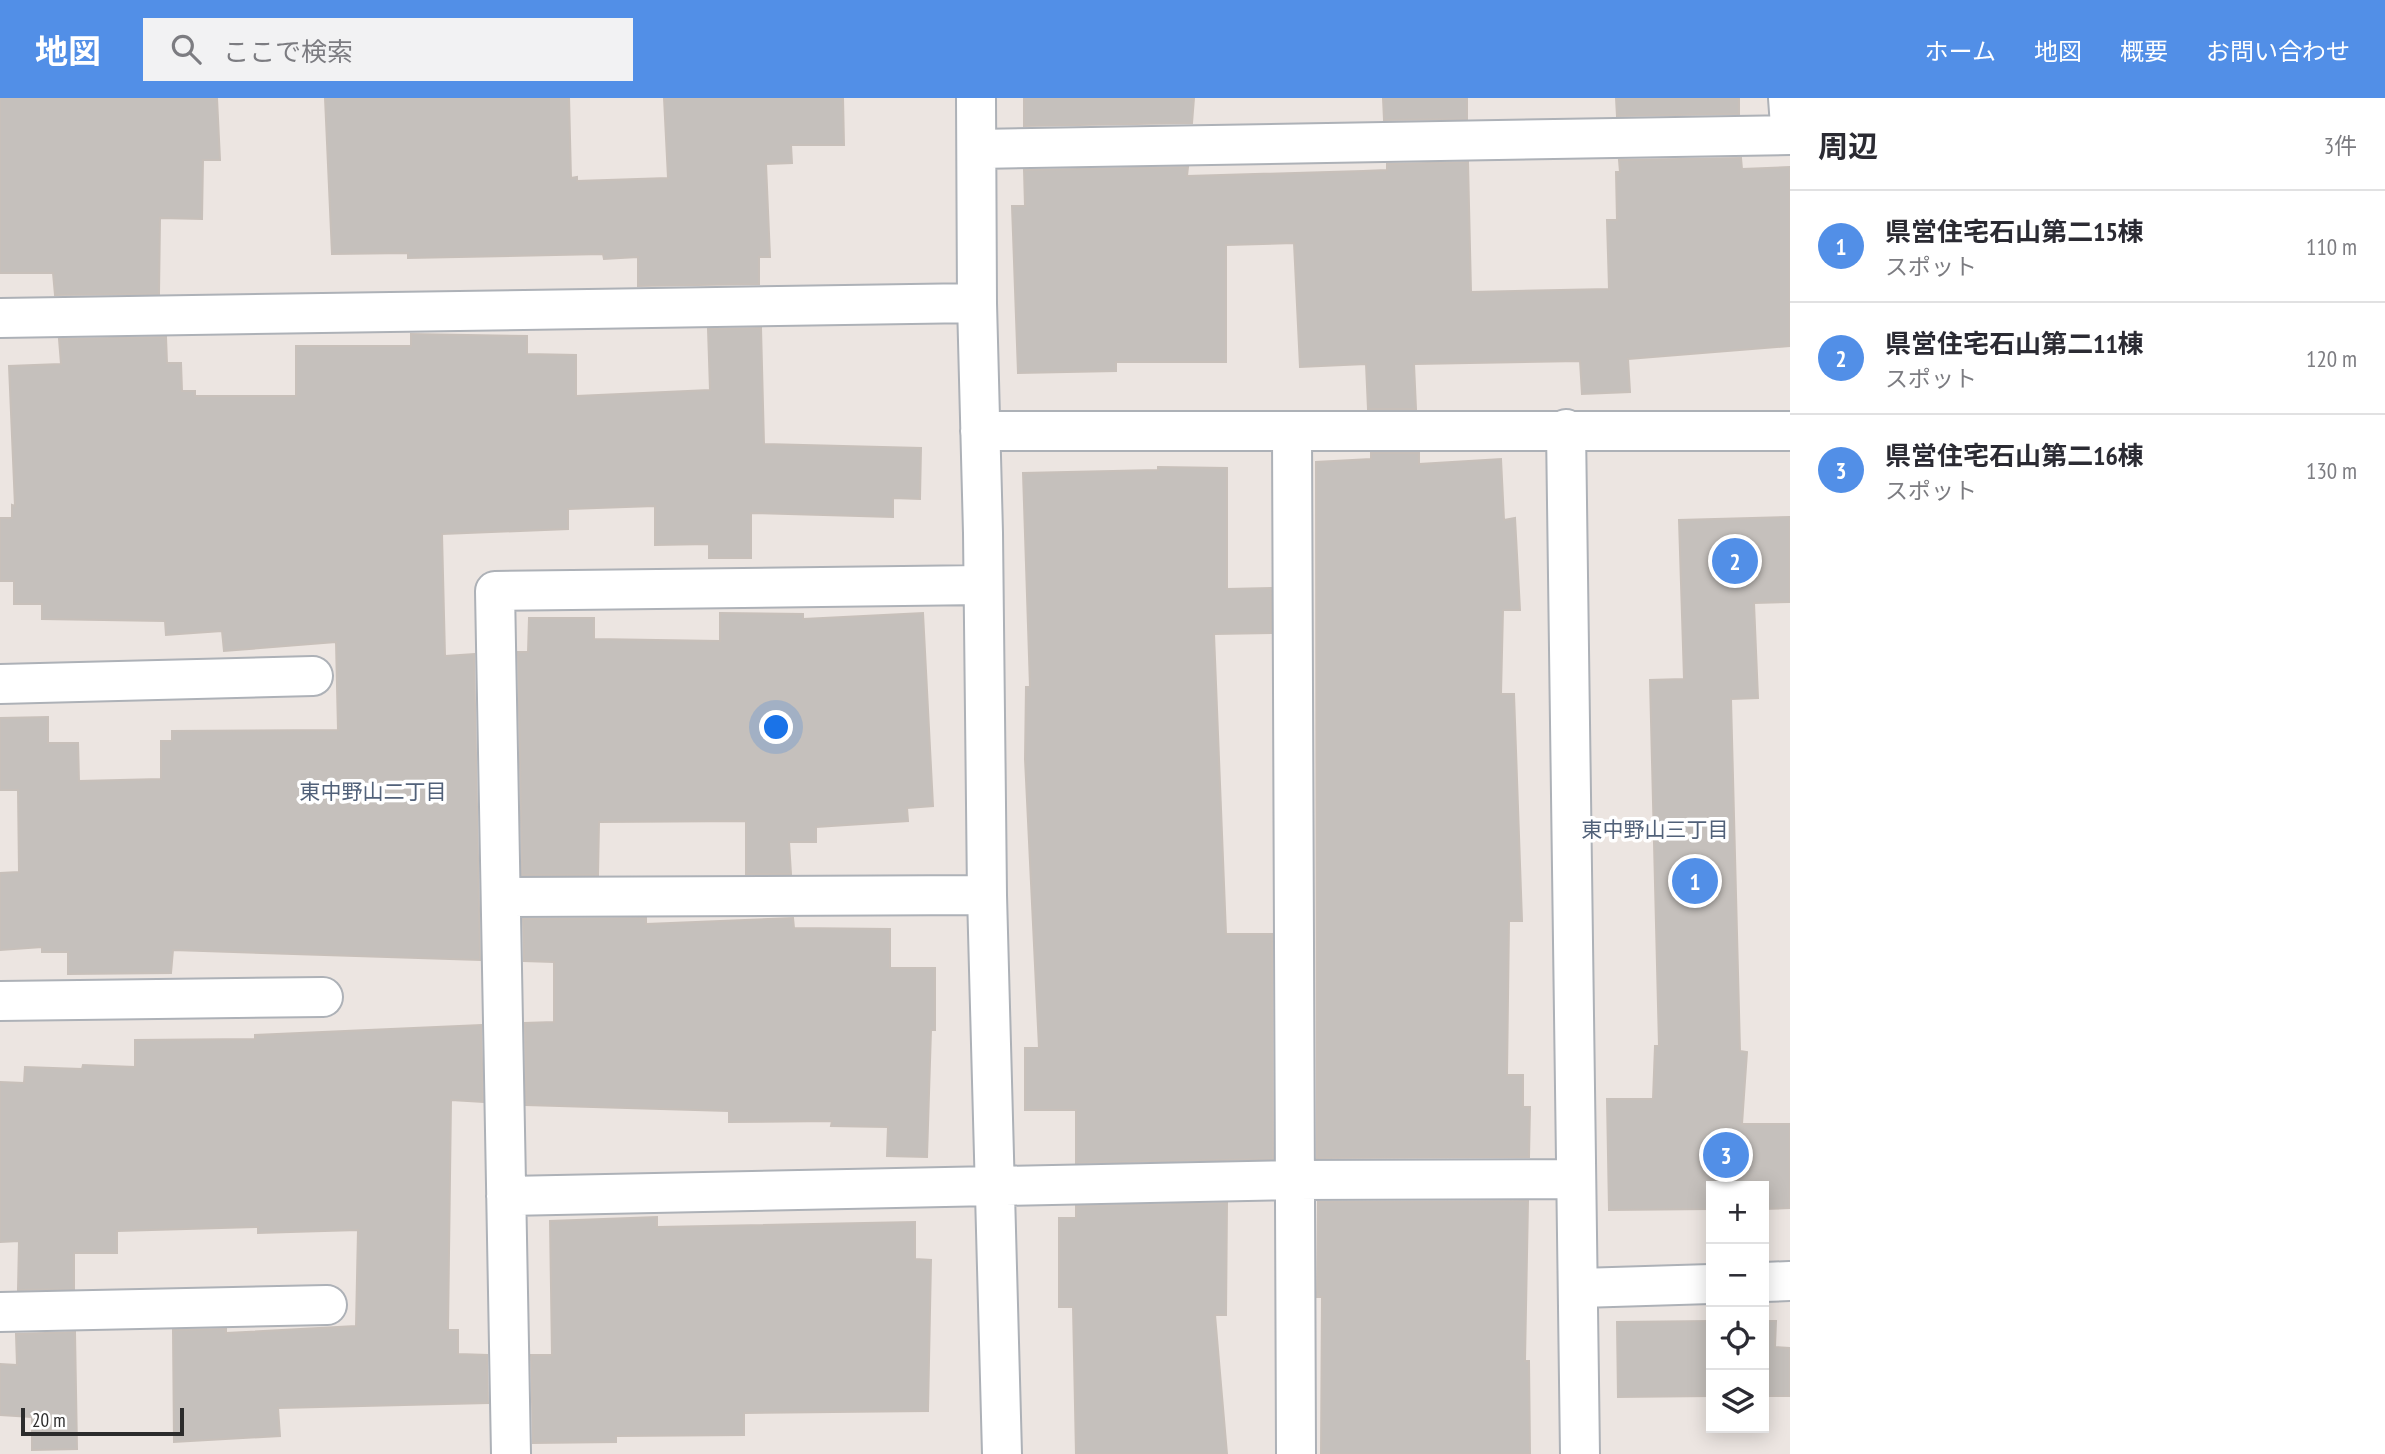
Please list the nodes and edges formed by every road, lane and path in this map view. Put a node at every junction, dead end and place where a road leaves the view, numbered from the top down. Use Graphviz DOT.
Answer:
graph roads {
  1 [pos="976,98"];
  2 [pos="1788,98"];
  3 [pos="1790,126"];
  4 [pos="1790,135"];
  5 [pos="977,149"];
  6 [pos="976,303"];
  7 [pos="0,318"];
  8 [pos="1566,429"];
  9 [pos="980,431"];
  10 [pos="1790,431"];
  11 [pos="1292,433"];
  12 [pos="984,585"];
  13 [pos="313,676"];
  14 [pos="0,684"];
  15 [pos="987,895"];
  16 [pos="502,897"];
  17 [pos="323,997"];
  18 [pos="0,1001"];
  19 [pos="1576,1179"];
  20 [pos="1293,1180"];
  21 [pos="994,1187"];
  22 [pos="506,1196"];
  23 [pos="1790,1281"];
  24 [pos="1769,1282"];
  25 [pos="1706,1284"];
  26 [pos="1580,1288"];
  27 [pos="327,1305"];
  28 [pos="0,1312"];
  29 [pos="510,1454"];
  30 [pos="1002,1454"];
  31 [pos="1296,1454"];
  32 [pos="1580,1454"];
  1 -- 5 [label="street"];
  2 -- 3 [label="street"];
  4 -- 5 [label="street"];
  5 -- 6 [label="street"];
  6 -- 7 [label="street"];
  6 -- 9 [label="street"];
  8 -- 10 [label="street"];
  8 -- 11 [label="street"];
  8 -- 19 [label="street"];
  9 -- 11 [label="street"];
  9 -- 12 [label="street"];
  11 -- 20 [label="street"];
  12 -- 15 [label="street"];
  12 -- 16 [label="street"];
  13 -- 14 [label="street"];
  15 -- 16 [label="street"];
  15 -- 21 [label="street"];
  16 -- 22 [label="street"];
  17 -- 18 [label="street"];
  19 -- 20 [label="street"];
  19 -- 26 [label="street"];
  20 -- 21 [label="street"];
  20 -- 31 [label="street"];
  21 -- 22 [label="street"];
  21 -- 30 [label="street"];
  22 -- 29 [label="street"];
  23 -- 24 [label="street"];
  25 -- 26 [label="street"];
  26 -- 32 [label="street"];
  27 -- 28 [label="street"];
}
